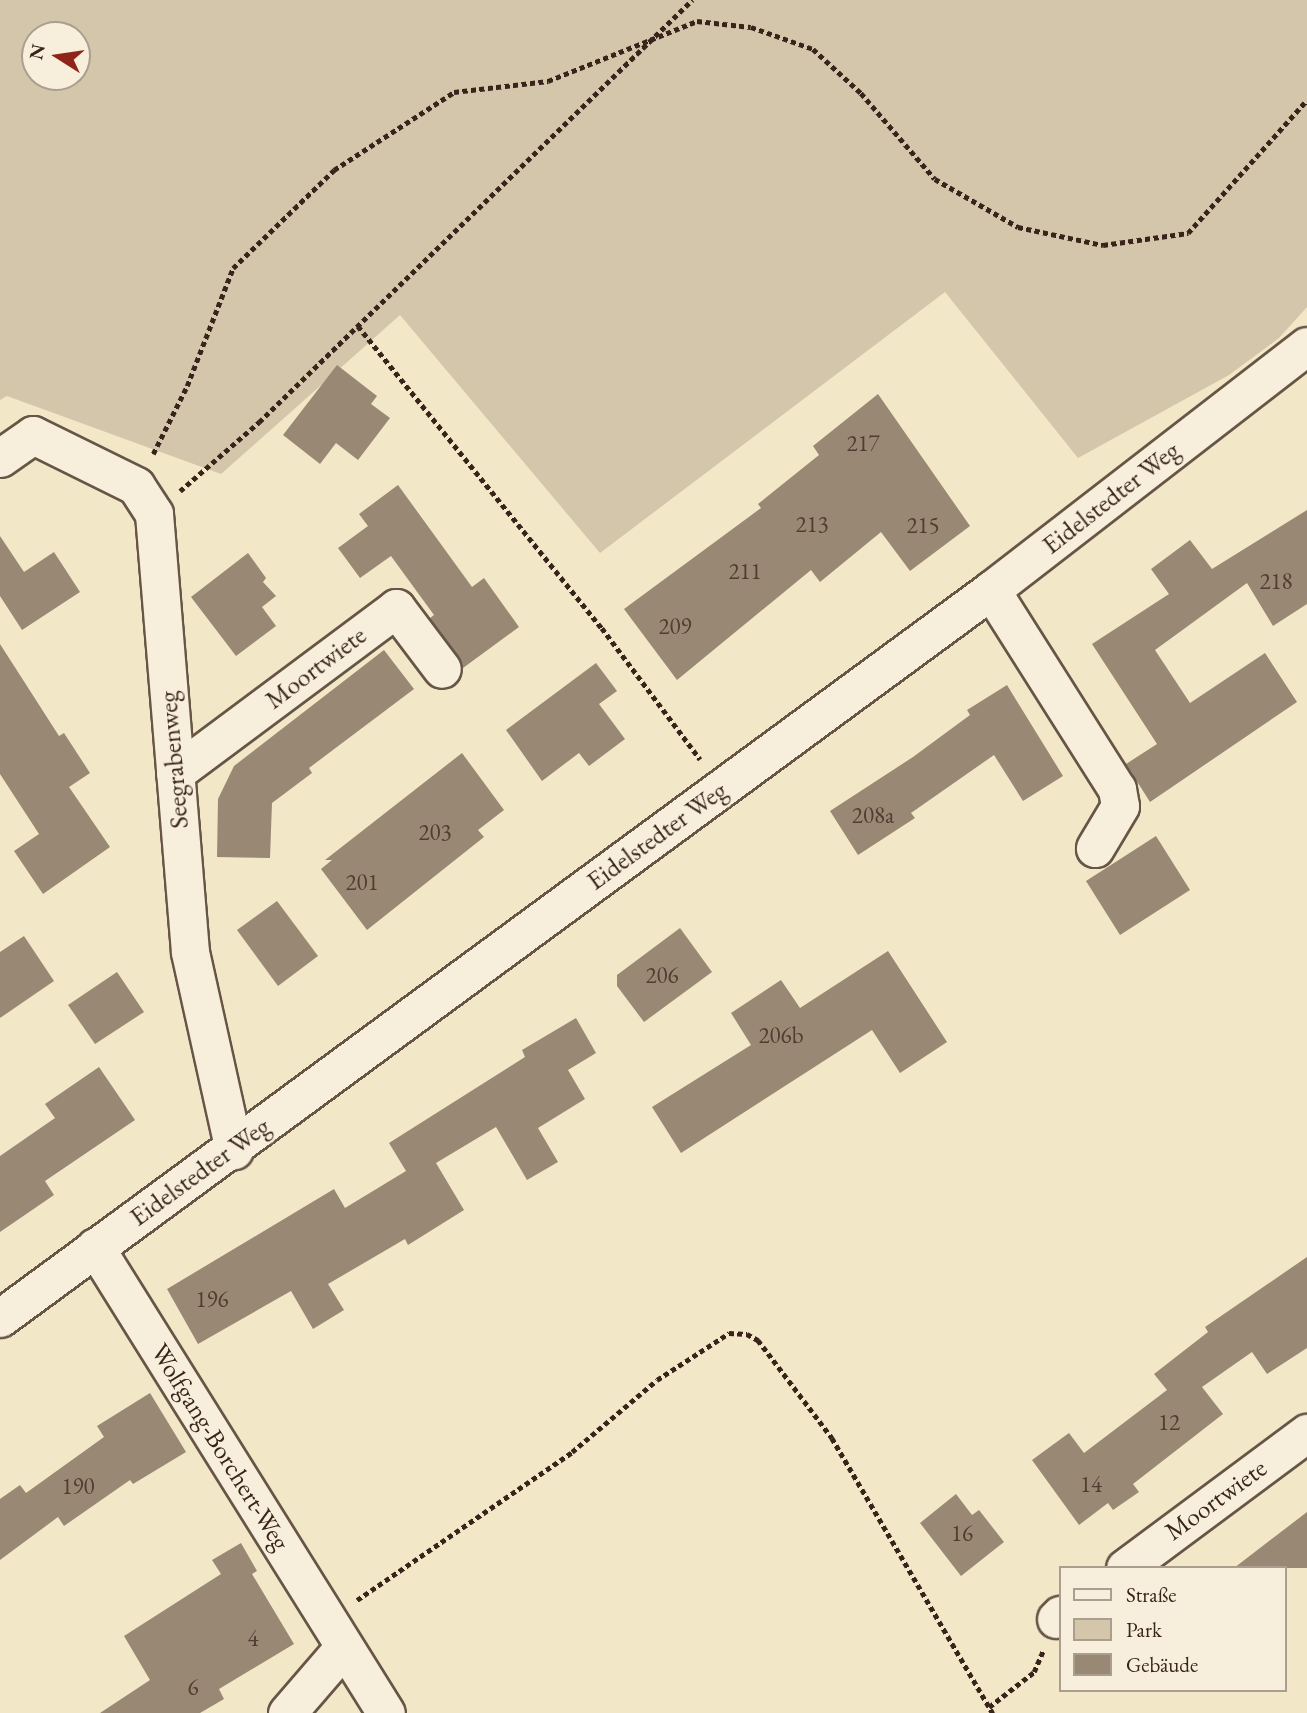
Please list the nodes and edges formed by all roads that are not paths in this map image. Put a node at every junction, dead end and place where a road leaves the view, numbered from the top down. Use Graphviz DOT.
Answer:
graph roads {
  1 [pos="1307,346"];
  2 [pos="0,458"];
  3 [pos="991,590"];
  4 [pos="442,669"];
  5 [pos="174,773"];
  6 [pos="1095,848"];
  7 [pos="234,1150"];
  8 [pos="95,1247"];
  9 [pos="0,1318"];
  10 [pos="1307,1433"];
  11 [pos="1128,1566"];
  12 [pos="335,1634"];
  13 [pos="287,1713"];
  14 [pos="386,1713"];
  1 -- 3 [label="street, Eidelstedter Weg"];
  2 -- 5 [label="street, Seegrabenweg"];
  3 -- 6 [label="street"];
  3 -- 7 [label="street, Eidelstedter Weg"];
  4 -- 5 [label="street, Moortwiete"];
  5 -- 7 [label="street, Seegrabenweg"];
  7 -- 8 [label="street, Eidelstedter Weg"];
  8 -- 9 [label="street, Eidelstedter Weg"];
  8 -- 12 [label="street, Wolfgang-Borchert-Weg"];
  10 -- 11 [label="street, Moortwiete"];
  12 -- 13 [label="street"];
  12 -- 14 [label="street, Wolfgang-Borchert-Weg"];
}
